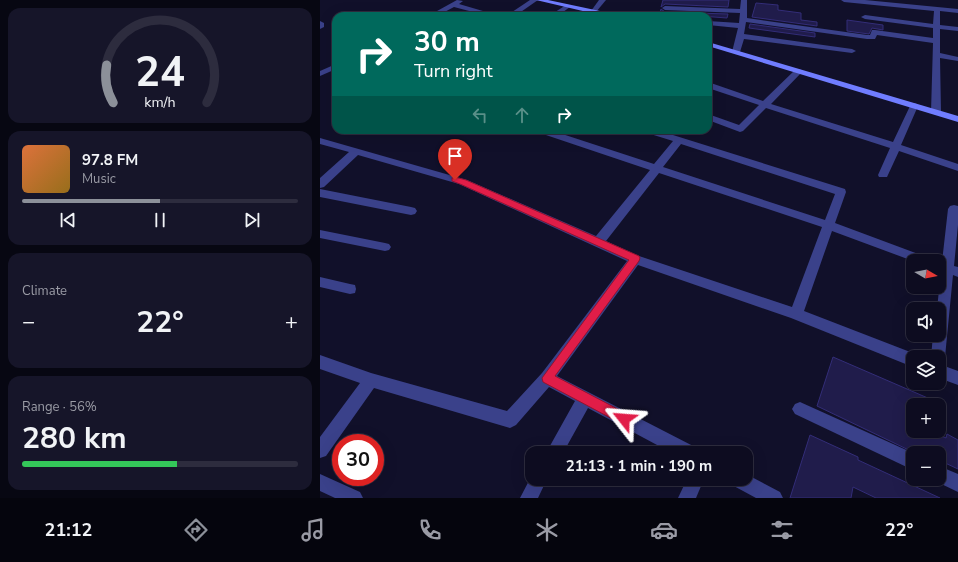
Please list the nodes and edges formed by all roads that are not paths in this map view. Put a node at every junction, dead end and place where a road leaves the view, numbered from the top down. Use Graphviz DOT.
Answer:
graph roads {
  1 [pos="463,0"];
  2 [pos="535,0"];
  3 [pos="539,0"];
  4 [pos="603,0"];
  5 [pos="744,0"];
  6 [pos="844,0"];
  7 [pos="453,5"];
  8 [pos="568,6"];
  9 [pos="665,8"];
  10 [pos="936,10"];
  11 [pos="744,11"];
  12 [pos="958,11"];
  13 [pos="440,12"];
  14 [pos="480,12"];
  15 [pos="516,12"];
  16 [pos="559,12"];
  17 [pos="594,12"];
  18 [pos="598,12"];
  19 [pos="865,17"];
  20 [pos="320,23"];
  21 [pos="712,23"];
  22 [pos="744,23"];
  23 [pos="936,26"];
  24 [pos="320,27"];
  25 [pos="958,29"];
  26 [pos="741,36"];
  27 [pos="936,41"];
  28 [pos="712,45"];
  29 [pos="852,51"];
  30 [pos="736,52"];
  31 [pos="936,55"];
  32 [pos="958,59"];
  33 [pos="320,67"];
  34 [pos="332,68"];
  35 [pos="798,71"];
  36 [pos="320,74"];
  37 [pos="712,86"];
  38 [pos="764,105"];
  39 [pos="914,106"];
  40 [pos="936,112"];
  41 [pos="712,118"];
  42 [pos="958,119"];
  43 [pos="552,134"];
  44 [pos="660,134"];
  45 [pos="679,140"];
  46 [pos="320,141"];
  47 [pos="896,146"];
  48 [pos="356,151"];
  49 [pos="958,168"];
  50 [pos="656,169"];
  51 [pos="883,175"];
  52 [pos="321,183"];
  53 [pos="320,193"];
  54 [pos="954,209"];
  55 [pos="411,211"];
  56 [pos="829,225"];
  57 [pos="320,234"];
  58 [pos="598,242"];
  59 [pos="384,247"];
  60 [pos="906,254"];
  61 [pos="635,258"];
  62 [pos="948,269"];
  63 [pos="320,282"];
  64 [pos="350,289"];
  65 [pos="796,314"];
  66 [pos="939,350"];
  67 [pos="906,357"];
  68 [pos="320,362"];
  69 [pos="946,374"];
  70 [pos="547,378"];
  71 [pos="958,378"];
  72 [pos="371,380"];
  73 [pos="585,398"];
  74 [pos="800,409"];
  75 [pos="558,446"];
  76 [pos="676,446"];
  77 [pos="320,450"];
  78 [pos="906,459"];
  79 [pos="946,477"];
  80 [pos="320,482"];
  81 [pos="958,483"];
  82 [pos="536,486"];
  83 [pos="693,486"];
  84 [pos="751,486"];
  85 [pos="354,498"];
  86 [pos="529,498"];
  87 [pos="687,498"];
  88 [pos="774,498"];
  1 -- 7 [label="street"];
  2 -- 15 [label="street"];
  3 -- 8 [label="street"];
  4 -- 18 [label="street"];
  5 -- 11 [label="street"];
  6 -- 10 [label="street"];
  7 -- 13 [label="street"];
  7 -- 14 [label="street"];
  8 -- 16 [label="street"];
  8 -- 17 [label="street"];
  9 -- 11 [label="street"];
  10 -- 12 [label="street"];
  10 -- 23 [label="street"];
  11 -- 22 [label="street"];
  19 -- 23 [label="street"];
  20 -- 24 [label="street"];
  21 -- 22 [label="street"];
  22 -- 26 [label="street"];
  22 -- 27 [label="street"];
  23 -- 25 [label="street"];
  23 -- 27 [label="street"];
  26 -- 29 [label="street"];
  26 -- 30 [label="street"];
  27 -- 31 [label="street"];
  28 -- 30 [label="street"];
  30 -- 35 [label="street"];
  31 -- 32 [label="street"];
  31 -- 40 [label="street"];
  33 -- 34 [label="street"];
  34 -- 36 [label="street"];
  35 -- 38 [label="street"];
  35 -- 39 [label="street"];
  37 -- 38 [label="street"];
  38 -- 41 [label="street"];
  38 -- 47 [label="street"];
  39 -- 40 [label="street"];
  39 -- 47 [label="street"];
  40 -- 42 [label="street"];
  43 -- 50 [label="street"];
  44 -- 45 [label="street"];
  45 -- 50 [label="street"];
  45 -- 56 [label="street"];
  46 -- 48 [label="street"];
  47 -- 49 [label="street"];
  47 -- 51 [label="street"];
  48 -- 52 [label="street"];
  48 -- 58 [label="street"];
  50 -- 56 [label="street"];
  50 -- 58 [label="street"];
  53 -- 55 [label="street"];
  54 -- 62 [label="street"];
  56 -- 60 [label="street"];
  56 -- 65 [label="street"];
  57 -- 59 [label="street"];
  58 -- 61 [label="street"];
  61 -- 65 [label="street"];
  61 -- 70 [label="street"];
  62 -- 66 [label="street"];
  63 -- 64 [label="street"];
  65 -- 67 [label="street"];
  68 -- 72 [label="street"];
  69 -- 71 [label="street"];
  70 -- 72 [label="street"];
  70 -- 73 [label="street"];
  72 -- 77 [label="street"];
  73 -- 75 [label="street"];
  73 -- 76 [label="street"];
  74 -- 78 [label="street"];
  79 -- 81 [label="street"];
  80 -- 85 [label="street"];
  82 -- 86 [label="street"];
  83 -- 87 [label="street"];
  84 -- 88 [label="street"];
}
